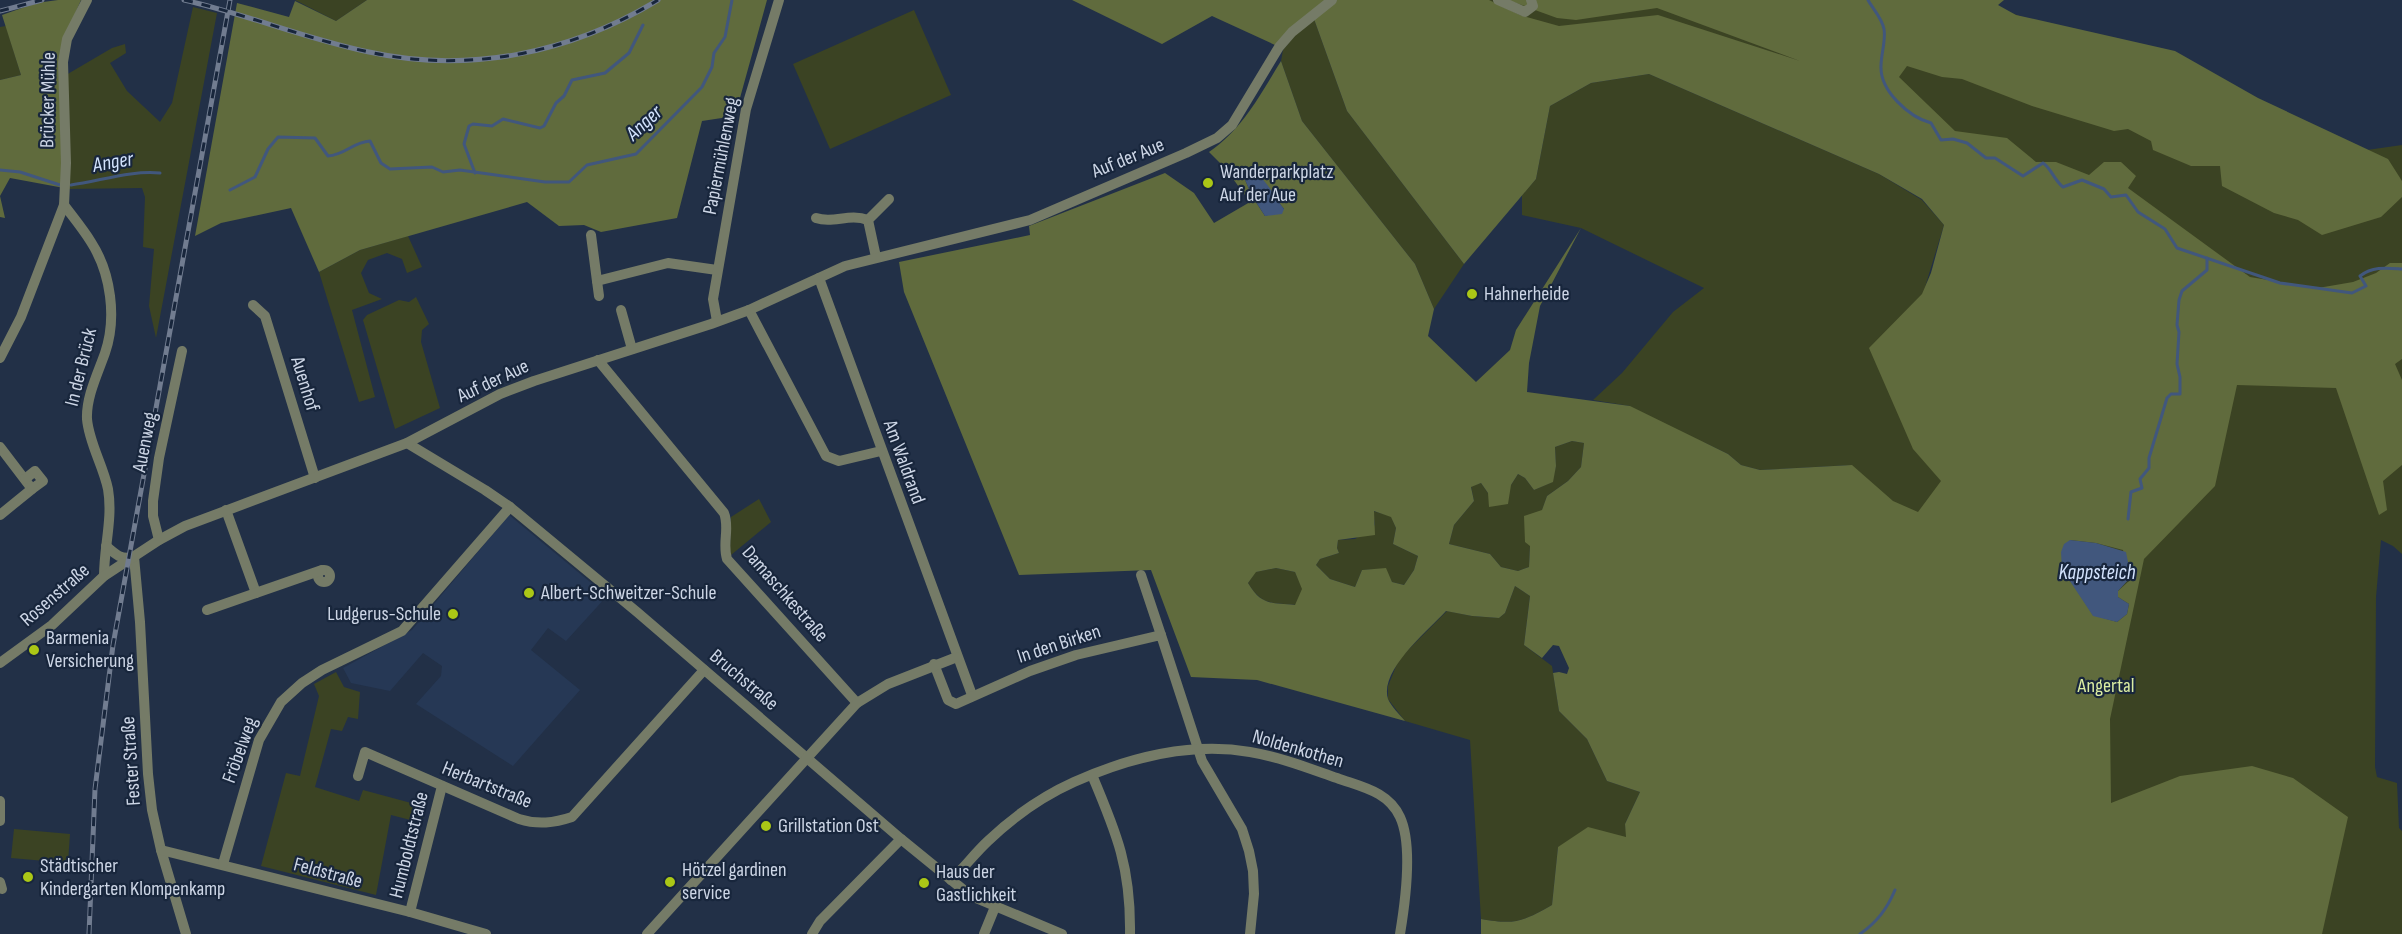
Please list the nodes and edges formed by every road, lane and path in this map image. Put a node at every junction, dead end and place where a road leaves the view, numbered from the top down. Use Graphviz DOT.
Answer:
graph roads {
  1 [pos="87,0"];
  2 [pos="779,0"];
  3 [pos="1332,0"];
  4 [pos="1498,0"];
  5 [pos="1531,4"];
  6 [pos="889,199"];
  7 [pos="64,205"];
  8 [pos="816,218"];
  9 [pos="867,220"];
  10 [pos="591,235"];
  11 [pos="876,257"];
  12 [pos="717,270"];
  13 [pos="819,278"];
  14 [pos="597,281"];
  15 [pos="599,296"];
  16 [pos="254,305"];
  17 [pos="621,310"];
  18 [pos="749,310"];
  19 [pos="717,321"];
  20 [pos="632,349"];
  21 [pos="182,351"];
  22 [pos="0,358"];
  23 [pos="598,360"];
  24 [pos="407,442"];
  25 [pos="0,447"];
  26 [pos="881,451"];
  27 [pos="315,478"];
  28 [pos="510,507"];
  29 [pos="226,510"];
  30 [pos="0,515"];
  31 [pos="159,540"];
  32 [pos="106,546"];
  33 [pos="134,557"];
  34 [pos="322,570"];
  35 [pos="109,573"];
  36 [pos="1141,575"];
  37 [pos="137,581"];
  38 [pos="256,593"];
  39 [pos="207,610"];
  40 [pos="1161,635"];
  41 [pos="957,657"];
  42 [pos="0,663"];
  43 [pos="934,664"];
  44 [pos="704,670"];
  45 [pos="972,695"];
  46 [pos="857,703"];
  47 [pos="1199,750"];
  48 [pos="808,758"];
  49 [pos="1092,775"];
  50 [pos="358,776"];
  51 [pos="442,786"];
  52 [pos="0,801"];
  53 [pos="0,821"];
  54 [pos="901,838"];
  55 [pos="161,850"];
  56 [pos="223,864"];
  57 [pos="951,880"];
  58 [pos="995,907"];
  59 [pos="411,912"];
  60 [pos="186,934"];
  61 [pos="486,934"];
  62 [pos="647,934"];
  63 [pos="812,934"];
  64 [pos="984,934"];
  65 [pos="1062,934"];
  66 [pos="1130,934"];
  67 [pos="1250,934"];
  68 [pos="1400,934"];
  1 -- 7 [label="street, Brücker Mühle"];
  2 -- 12 [label="street, Papiermühlenweg"];
  3 -- 11 [label="street, Auf der Aue"];
  4 -- 5 [label="street"];
  6 -- 9 [label="street"];
  7 -- 22 [label="street, Brücker Mühle"];
  7 -- 32 [label="street, In der Brück"];
  8 -- 9 [label="street"];
  9 -- 11 [label="street"];
  10 -- 14 [label="street"];
  11 -- 13 [label="street, Auf der Aue"];
  12 -- 14 [label="street"];
  12 -- 19 [label="street, Papiermühlenweg"];
  13 -- 18 [label="street, Auf der Aue"];
  13 -- 26 [label="street, Am Waldrand"];
  14 -- 15 [label="street"];
  16 -- 27 [label="street, Auenhof"];
  17 -- 20 [label="street"];
  18 -- 19 [label="street, Auf der Aue"];
  18 -- 26 [label="street"];
  19 -- 20 [label="street, Auf der Aue"];
  20 -- 23 [label="street, Auf der Aue"];
  21 -- 31 [label="street, Auenweg"];
  23 -- 24 [label="street, Auf der Aue"];
  23 -- 46 [label="street, Damaschkestraße"];
  24 -- 27 [label="street, Auf der Aue"];
  24 -- 28 [label="street, Bruchstraße"];
  25 -- 30 [label="street"];
  26 -- 41 [label="street, Am Waldrand"];
  27 -- 29 [label="street, Auf der Aue"];
  28 -- 44 [label="street, Bruchstraße"];
  28 -- 56 [label="street, Fröbelweg"];
  29 -- 31 [label="street, Auf der Aue"];
  29 -- 38 [label="street"];
  31 -- 33 [label="street, Auf der Aue"];
  32 -- 33 [label="street"];
  32 -- 35 [label="street, In der Brück"];
  33 -- 35 [label="street, Rosenstraße"];
  33 -- 37 [label="street, Fester Straße"];
  34 -- 38 [label="street"];
  35 -- 37 [label="street"];
  35 -- 42 [label="street, Rosenstraße"];
  36 -- 40 [label="street"];
  37 -- 55 [label="street, Fester Straße"];
  38 -- 39 [label="street"];
  40 -- 45 [label="street, In den Birken"];
  40 -- 47 [label="street"];
  41 -- 43 [label="street"];
  41 -- 45 [label="street"];
  43 -- 45 [label="street, In den Birken"];
  43 -- 46 [label="street"];
  44 -- 48 [label="street, Bruchstraße"];
  44 -- 51 [label="street, Herbartstraße"];
  46 -- 48 [label="street"];
  47 -- 49 [label="street, Noldenkothen"];
  47 -- 67 [label="street"];
  47 -- 68 [label="street, Noldenkothen"];
  48 -- 54 [label="street, Bruchstraße"];
  48 -- 62 [label="street"];
  49 -- 57 [label="street, Noldenkothen"];
  49 -- 66 [label="street"];
  50 -- 51 [label="street, Herbartstraße"];
  51 -- 59 [label="street, Humboldtstraße"];
  52 -- 53 [label="street"];
  54 -- 57 [label="street, Bruchstraße"];
  54 -- 63 [label="street"];
  55 -- 56 [label="street, Feldstraße"];
  55 -- 60 [label="street, Fester Straße"];
  56 -- 59 [label="street, Feldstraße"];
  57 -- 58 [label="street, Bruchstraße"];
  58 -- 64 [label="street"];
  58 -- 65 [label="street, Bruchstraße"];
  59 -- 61 [label="street, Feldstraße"];
}
